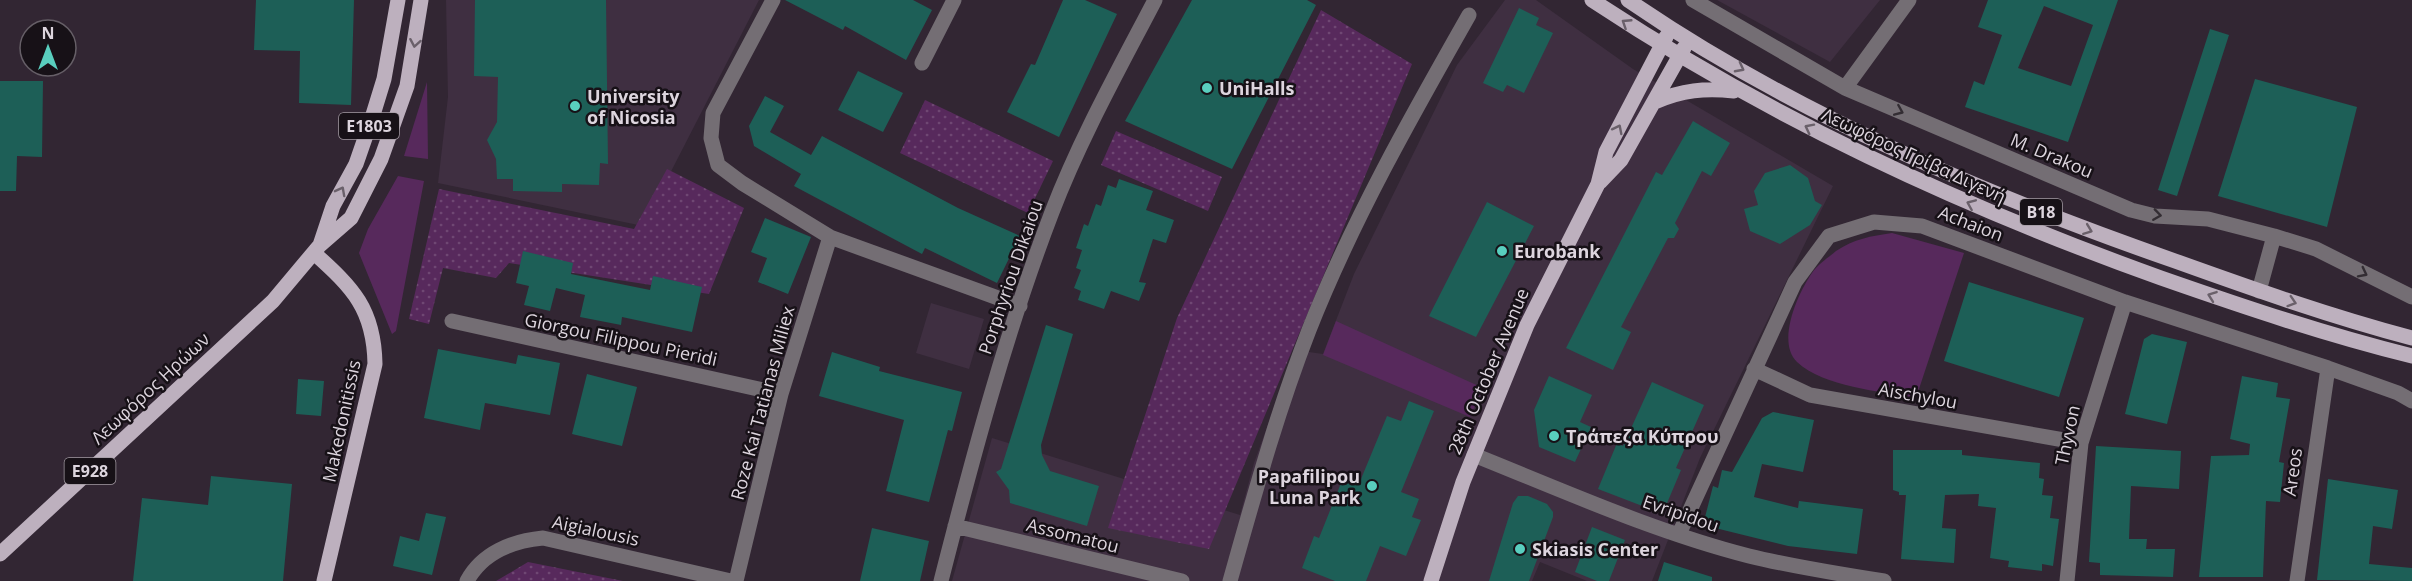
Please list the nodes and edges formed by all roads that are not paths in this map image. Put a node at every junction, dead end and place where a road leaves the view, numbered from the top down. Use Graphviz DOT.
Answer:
graph roads {
  1 [pos="398,0"];
  2 [pos="421,0"];
  3 [pos="773,0"];
  4 [pos="954,0"];
  5 [pos="1155,0"];
  6 [pos="1592,0"];
  7 [pos="1628,0"];
  8 [pos="1694,0"];
  9 [pos="1909,0"];
  10 [pos="1469,15"];
  11 [pos="1671,29"];
  12 [pos="1689,40"];
  13 [pos="1661,46"];
  14 [pos="1679,56"];
  15 [pos="922,63"];
  16 [pos="1845,88"];
  17 [pos="1740,92"];
  18 [pos="1655,102"];
  19 [pos="1598,184"];
  20 [pos="2274,236"];
  21 [pos="830,237"];
  22 [pos="317,249"];
  23 [pos="2259,291"];
  24 [pos="2412,297"];
  25 [pos="2125,302"];
  26 [pos="1020,306"];
  27 [pos="452,321"];
  28 [pos="2412,338"];
  29 [pos="2412,356"];
  30 [pos="2328,368"];
  31 [pos="1754,369"];
  32 [pos="782,394"];
  33 [pos="2412,401"];
  34 [pos="2081,443"];
  35 [pos="1474,455"];
  36 [pos="955,526"];
  37 [pos="1678,534"];
  38 [pos="0,554"];
  39 [pos="324,581"];
  40 [pos="466,581"];
  41 [pos="734,581"];
  42 [pos="941,581"];
  43 [pos="1182,581"];
  44 [pos="1230,581"];
  45 [pos="1431,581"];
  46 [pos="1884,581"];
  47 [pos="2067,581"];
  48 [pos="2297,581"];
  22 -- 1 [label="main road, Λεωφόρος Ηρώων / E1803, one-way"];
  2 -- 22 [label="main road, Λεωφόρος Ηρώων / E1803, one-way"];
  3 -- 21 [label="street"];
  4 -- 15 [label="street"];
  5 -- 26 [label="street, Porphyriou Dikaiou"];
  13 -- 6 [label="main road, Λεωφόρος Γρίβα Διγενή / B18, one-way"];
  7 -- 11 [label="main road, Λεωφόρος Γρίβα Διγενή / B18"];
  8 -- 16 [label="street, M. Drakou"];
  9 -- 16 [label="street"];
  10 -- 44 [label="street"];
  11 -- 12 [label="main road, Λεωφόρος Γρίβα Διγενή / B18"];
  11 -- 13 [label="main road, 28th October Avenue"];
  12 -- 14 [label="main road, 28th October Avenue"];
  12 -- 23 [label="main road, Λεωφόρος Γρίβα Διγενή / B18, one-way"];
  13 -- 14 [label="main road, Λεωφόρος Γρίβα Διγενή / B18"];
  19 -- 13 [label="main road, 28th October Avenue, one-way"];
  14 -- 17 [label="main road, Λεωφόρος Γρίβα Διγενή / B18"];
  14 -- 18 [label="main road, 28th October Avenue"];
  16 -- 20 [label="street, M. Drakou, one-way"];
  17 -- 18 [label="main road"];
  29 -- 17 [label="main road, Λεωφόρος Γρίβα Διγενή / B18, one-way"];
  18 -- 19 [label="main road, 28th October Avenue"];
  19 -- 35 [label="main road, 28th October Avenue"];
  20 -- 23 [label="street"];
  20 -- 24 [label="street, M. Drakou, one-way"];
  21 -- 26 [label="street"];
  21 -- 32 [label="street, Roze Kai Tatianas Miliex"];
  22 -- 38 [label="main road, Λεωφόρος Ηρώων / E928"];
  22 -- 39 [label="main road, Makedonitissis"];
  23 -- 28 [label="main road, Λεωφόρος Γρίβα Διγενή / B18, one-way"];
  25 -- 30 [label="street, Achaion"];
  25 -- 31 [label="street, Achaion"];
  25 -- 34 [label="street, Thyvon"];
  26 -- 36 [label="street, Porphyriou Dikaiou"];
  27 -- 32 [label="street, Giorgou Filippou Pieridi"];
  30 -- 33 [label="street, Achaion"];
  30 -- 48 [label="street, Areos"];
  31 -- 34 [label="street, Aischylou"];
  31 -- 37 [label="street, Achaion"];
  32 -- 41 [label="street, Roze Kai Tatianas Miliex"];
  34 -- 47 [label="street, Thyvon"];
  35 -- 37 [label="street, Evripidou"];
  35 -- 45 [label="main road, 28th October Avenue"];
  36 -- 42 [label="street, Porphyriou Dikaiou"];
  36 -- 43 [label="street, Assomatou"];
  37 -- 46 [label="street, Evripidou"];
  40 -- 41 [label="street, Aigialousis"];
}
